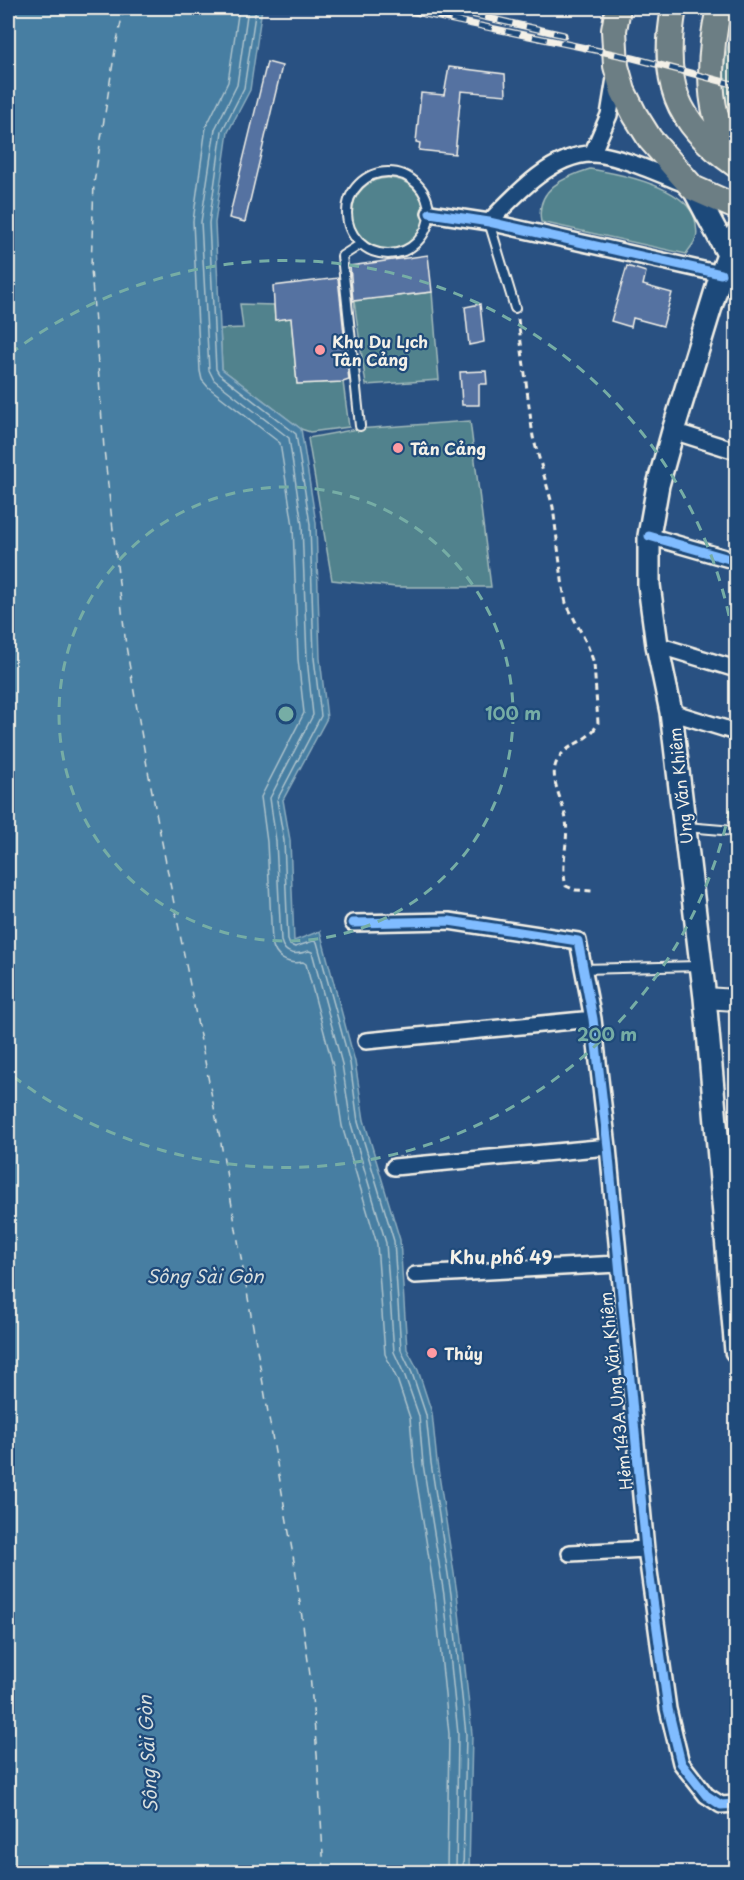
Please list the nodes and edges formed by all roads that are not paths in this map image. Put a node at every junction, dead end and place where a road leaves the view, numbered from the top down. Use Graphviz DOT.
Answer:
graph roads {
  1 [pos="618,8"];
  2 [pos="674,8"];
  3 [pos="719,8"];
  4 [pos="616,66"];
  5 [pos="592,154"];
  6 [pos="736,154"];
  7 [pos="736,165"];
  8 [pos="693,188"];
  9 [pos="736,207"];
  10 [pos="430,213"];
  11 [pos="489,222"];
  12 [pos="736,234"];
  13 [pos="361,244"];
  14 [pos="724,264"];
  15 [pos="515,308"];
  16 [pos="360,426"];
  17 [pos="673,431"];
  18 [pos="736,451"];
  19 [pos="649,536"];
  20 [pos="736,561"];
  21 [pos="657,645"];
  22 [pos="736,669"];
  23 [pos="671,711"];
  24 [pos="736,732"];
  25 [pos="684,827"];
  26 [pos="734,831"];
  27 [pos="353,923"];
  28 [pos="701,966"];
  29 [pos="583,969"];
  30 [pos="705,998"];
  31 [pos="736,1000"];
  32 [pos="593,1019"];
  33 [pos="366,1041"];
  34 [pos="608,1147"];
  35 [pos="394,1167"];
  36 [pos="618,1264"];
  37 [pos="415,1275"];
  38 [pos="736,1351"];
  39 [pos="646,1549"];
  40 [pos="570,1553"];
  41 [pos="736,1804"];
  1 -- 4 [label="main road"];
  2 -- 7 [label="main road"];
  3 -- 6 [label="main road"];
  4 -- 5 [label="street"];
  4 -- 8 [label="main road"];
  5 -- 8 [label="street"];
  5 -- 11 [label="street"];
  8 -- 9 [label="main road"];
  8 -- 14 [label="main road"];
  10 -- 11 [label="street"];
  10 -- 13 [label="lane"];
  10 -- 13 [label="lane"];
  11 -- 14 [label="street"];
  11 -- 15 [label="lane"];
  12 -- 14 [label="main road, Ung Văn Khiêm"];
  13 -- 16 [label="lane"];
  14 -- 17 [label="main road, Ung Văn Khiêm"];
  17 -- 18 [label="street"];
  17 -- 19 [label="main road, Ung Văn Khiêm"];
  19 -- 20 [label="street"];
  19 -- 21 [label="main road, Ung Văn Khiêm"];
  21 -- 22 [label="street"];
  21 -- 23 [label="main road, Ung Văn Khiêm"];
  23 -- 24 [label="street"];
  23 -- 25 [label="main road, Ung Văn Khiêm"];
  25 -- 26 [label="lane"];
  25 -- 28 [label="main road, Ung Văn Khiêm"];
  27 -- 29 [label="street, Hẻm 143A Ung Văn Khiêm"];
  28 -- 29 [label="lane"];
  28 -- 30 [label="main road, Ung Văn Khiêm"];
  29 -- 32 [label="street, Hẻm 143A Ung Văn Khiêm"];
  30 -- 31 [label="street"];
  30 -- 38 [label="main road, Ung Văn Khiêm"];
  32 -- 33 [label="street"];
  32 -- 34 [label="street, Hẻm 143A Ung Văn Khiêm"];
  34 -- 35 [label="street"];
  34 -- 36 [label="street, Hẻm 143A Ung Văn Khiêm"];
  36 -- 37 [label="street"];
  36 -- 39 [label="street, Hẻm 143A Ung Văn Khiêm"];
  39 -- 40 [label="street"];
  39 -- 41 [label="street, Hẻm 143A Ung Văn Khiêm"];
}
